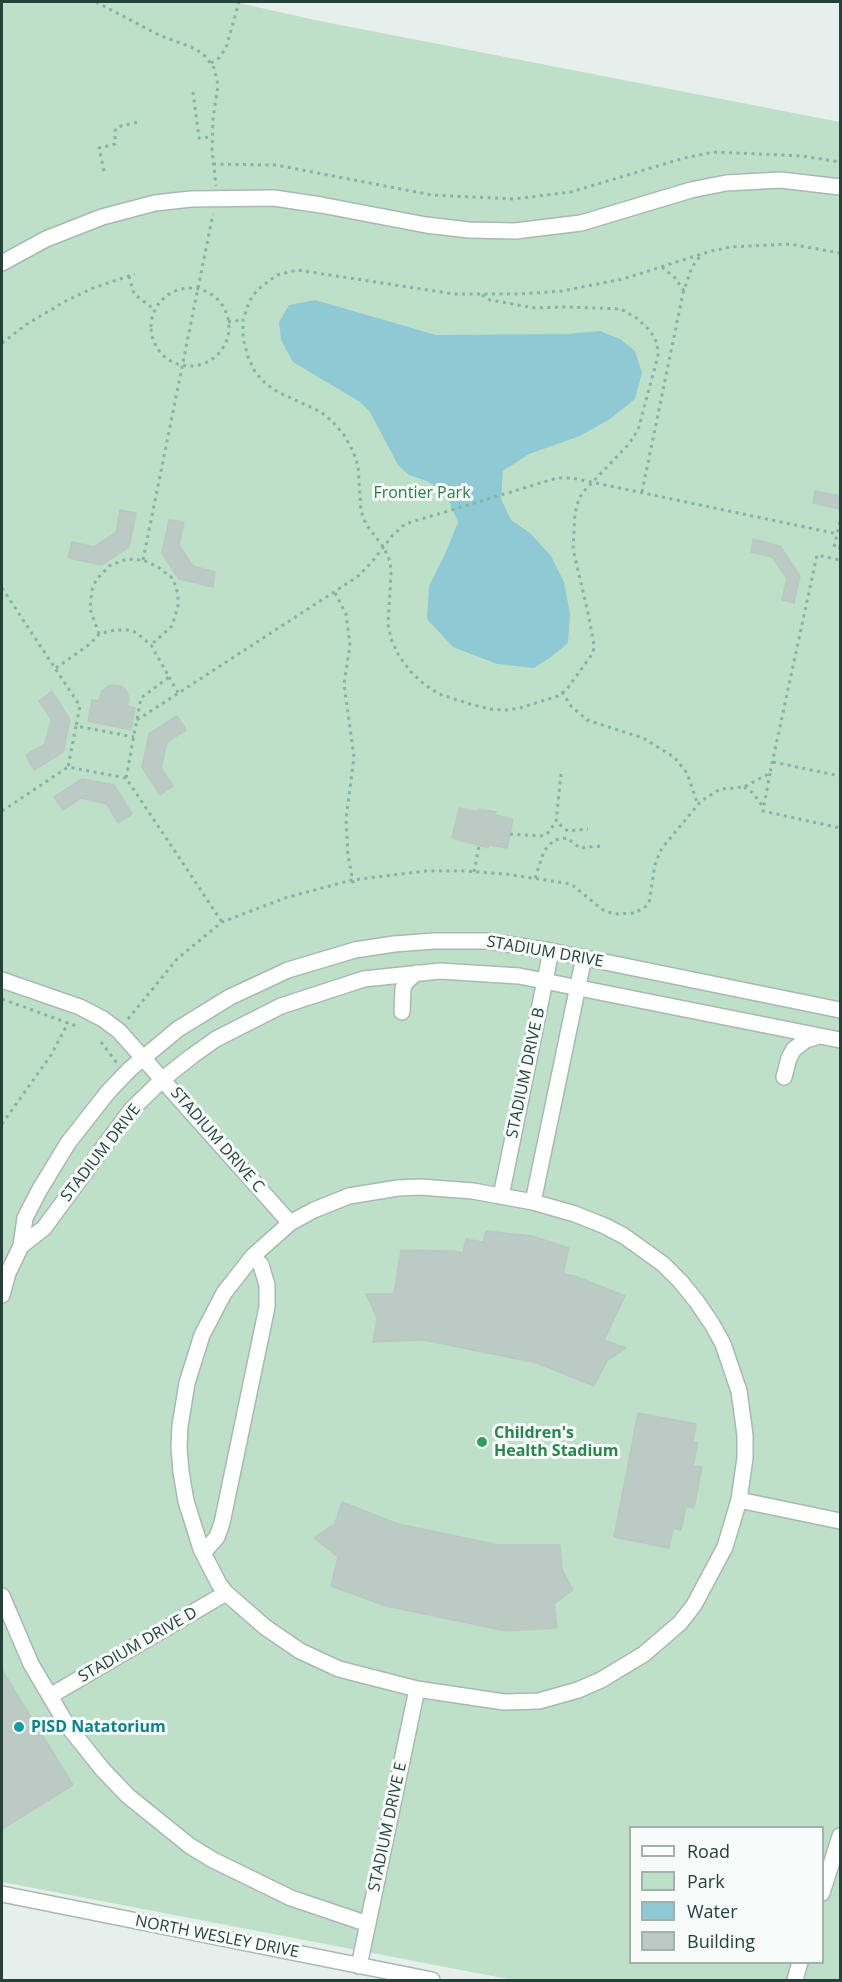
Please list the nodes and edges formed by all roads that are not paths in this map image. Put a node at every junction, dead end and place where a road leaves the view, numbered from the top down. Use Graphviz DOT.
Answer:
graph roads {
  1 [pos="840,187"];
  2 [pos="2,263"];
  3 [pos="551,951"];
  4 [pos="584,957"];
  5 [pos="416,973"];
  6 [pos="2,980"];
  7 [pos="544,981"];
  8 [pos="578,988"];
  9 [pos="840,1010"];
  10 [pos="402,1012"];
  11 [pos="819,1036"];
  12 [pos="840,1040"];
  13 [pos="144,1057"];
  14 [pos="783,1077"];
  15 [pos="163,1079"];
  16 [pos="501,1196"];
  17 [pos="532,1202"];
  18 [pos="290,1223"];
  19 [pos="21,1246"];
  20 [pos="253,1256"];
  21 [pos="2,1295"];
  22 [pos="739,1500"];
  23 [pos="840,1521"];
  24 [pos="203,1553"];
  25 [pos="226,1593"];
  26 [pos="2,1596"];
  27 [pos="417,1689"];
  28 [pos="50,1696"];
  29 [pos="840,1836"];
  30 [pos="824,1887"];
  31 [pos="2,1894"];
  32 [pos="368,1924"];
  33 [pos="799,1964"];
  34 [pos="359,1966"];
  35 [pos="432,1980"];
  36 [pos="795,1980"];
  1 -- 2 [label="street"];
  3 -- 4 [label="street, STADIUM DRIVE"];
  3 -- 7 [label="street, STADIUM DRIVE B"];
  3 -- 13 [label="street, STADIUM DRIVE"];
  4 -- 8 [label="street, STADIUM DRIVE B"];
  4 -- 9 [label="street, STADIUM DRIVE"];
  5 -- 7 [label="street, STADIUM DRIVE"];
  5 -- 10 [label="street"];
  5 -- 15 [label="street, STADIUM DRIVE"];
  6 -- 13 [label="street, STADIUM DRIVE C"];
  7 -- 8 [label="street, STADIUM DRIVE"];
  7 -- 16 [label="street, STADIUM DRIVE B"];
  8 -- 11 [label="street, STADIUM DRIVE"];
  8 -- 17 [label="street, STADIUM DRIVE B"];
  11 -- 12 [label="street, STADIUM DRIVE"];
  11 -- 14 [label="street"];
  13 -- 15 [label="street, STADIUM DRIVE C"];
  13 -- 19 [label="street, STADIUM DRIVE"];
  15 -- 18 [label="street, STADIUM DRIVE C"];
  15 -- 19 [label="street, STADIUM DRIVE"];
  16 -- 17 [label="street"];
  16 -- 18 [label="street"];
  17 -- 22 [label="street"];
  18 -- 20 [label="street"];
  19 -- 21 [label="street, STADIUM DRIVE"];
  20 -- 24 [label="street"];
  20 -- 24 [label="street"];
  22 -- 23 [label="street"];
  22 -- 27 [label="street"];
  24 -- 25 [label="street"];
  25 -- 27 [label="street"];
  25 -- 28 [label="street, STADIUM DRIVE D"];
  26 -- 28 [label="street"];
  27 -- 32 [label="street, STADIUM DRIVE E"];
  28 -- 32 [label="street"];
  29 -- 30 [label="street"];
  31 -- 34 [label="street, NORTH WESLEY DRIVE"];
  32 -- 34 [label="street, STADIUM DRIVE E"];
  33 -- 36 [label="street"];
  34 -- 35 [label="street, NORTH WESLEY DRIVE"];
}
